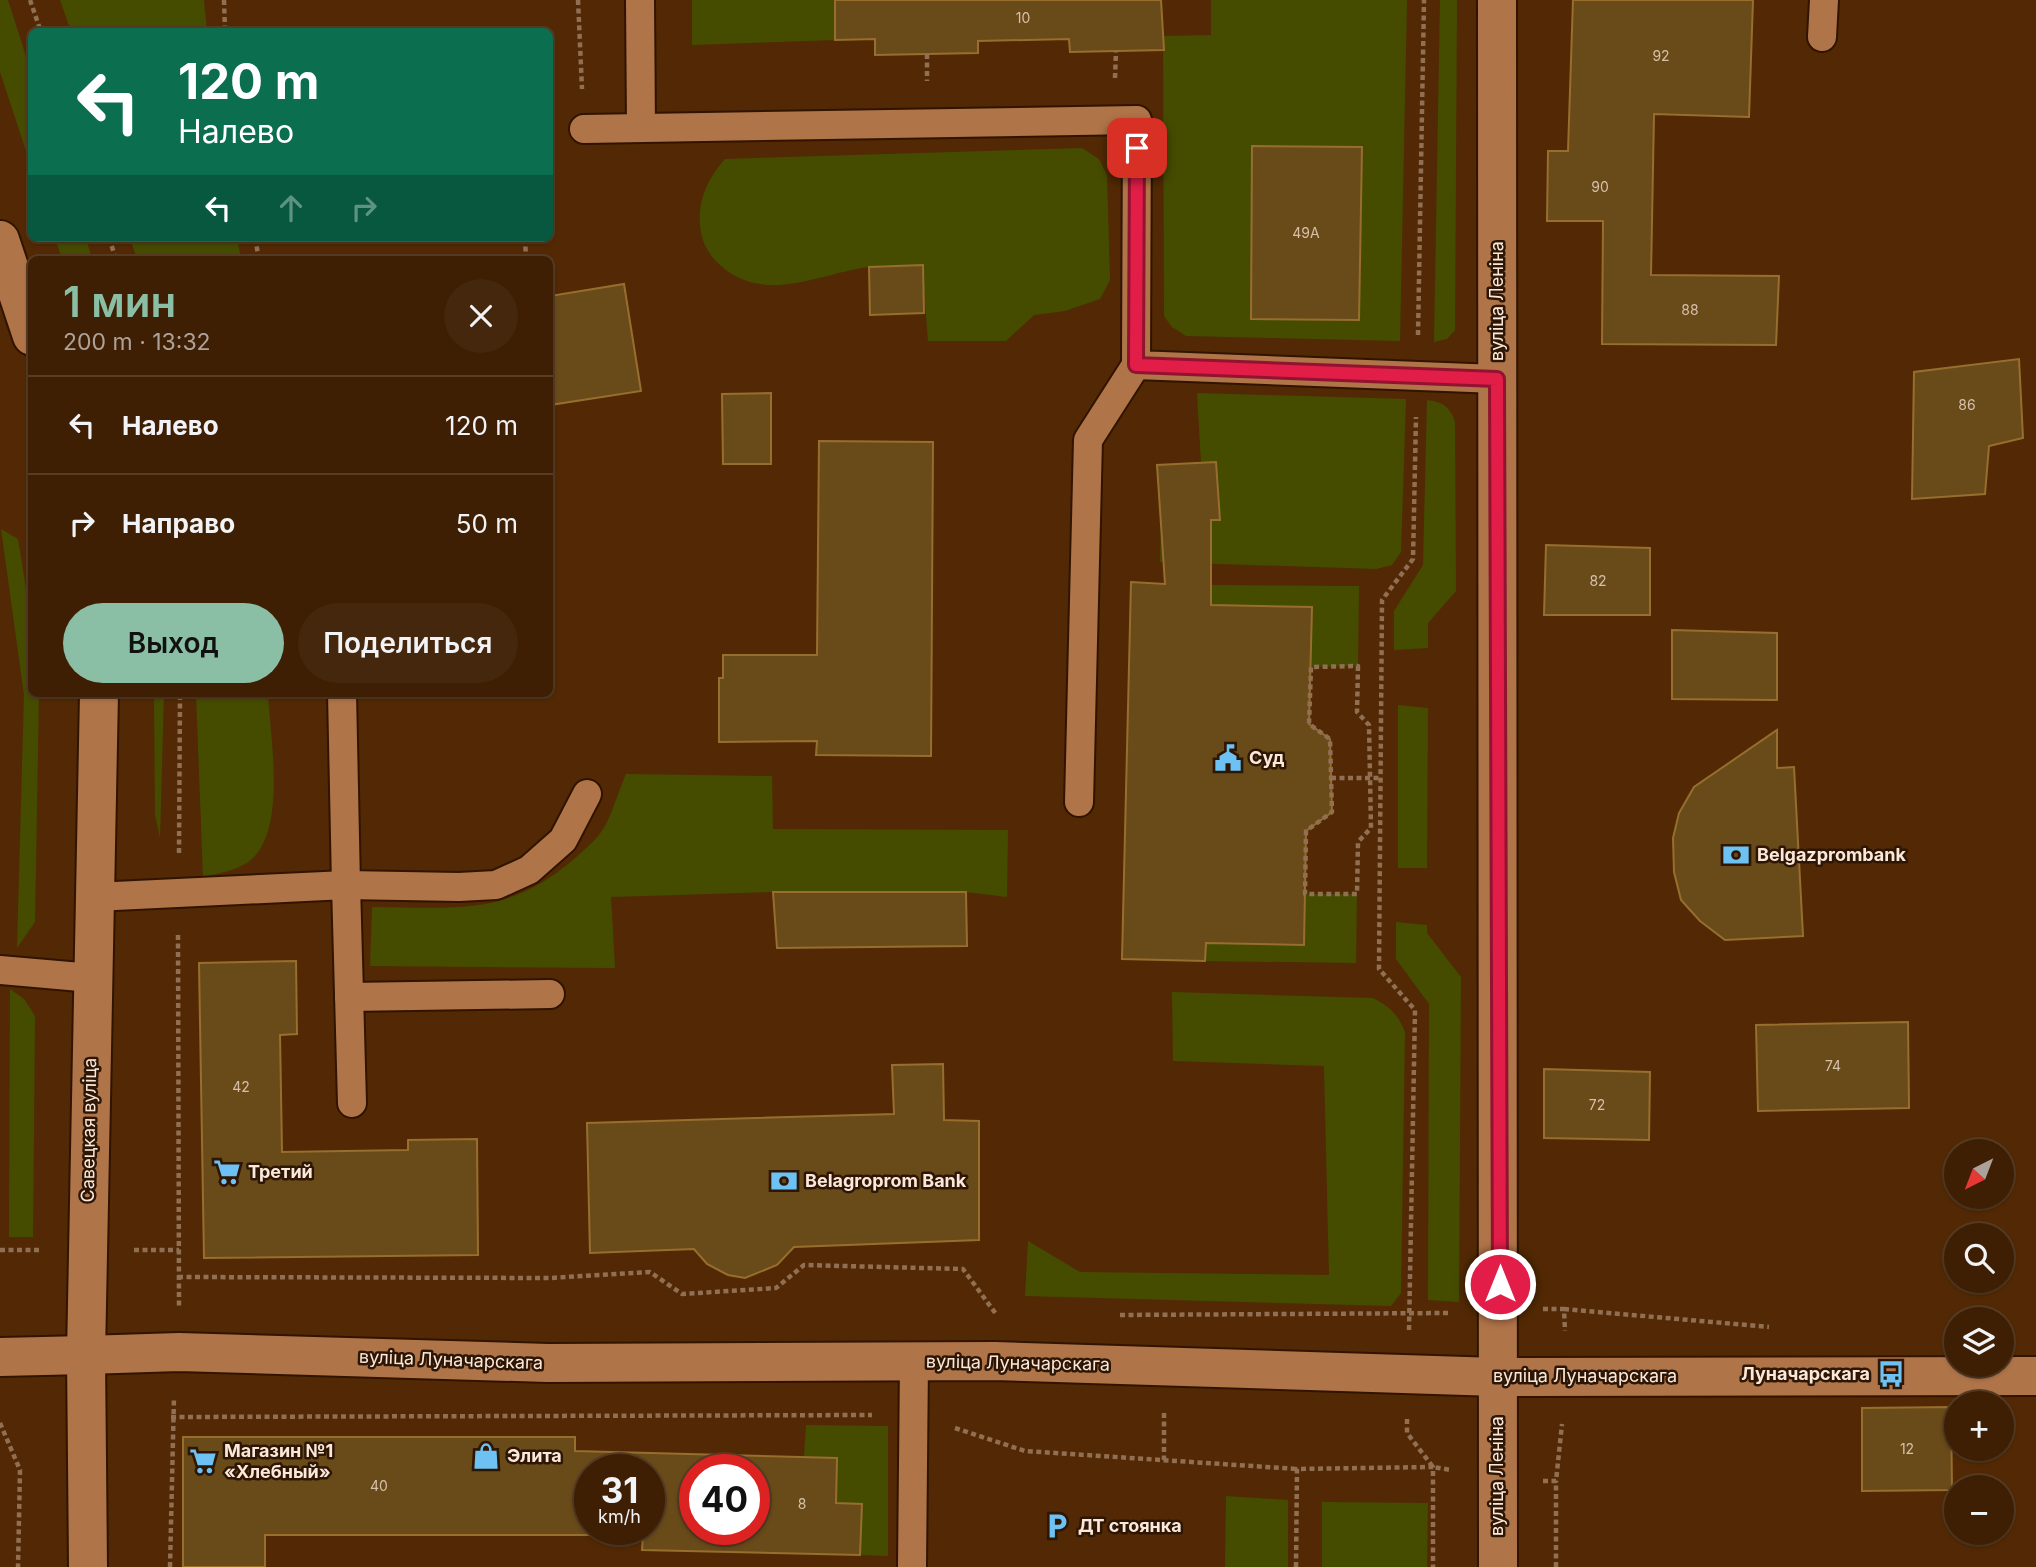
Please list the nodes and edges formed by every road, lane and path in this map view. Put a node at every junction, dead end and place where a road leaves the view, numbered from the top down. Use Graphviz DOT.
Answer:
graph roads {
  1 [pos="30,0"];
  2 [pos="224,0"];
  3 [pos="578,0"];
  4 [pos="640,0"];
  5 [pos="1424,0"];
  6 [pos="1497,0"];
  7 [pos="1824,0"];
  8 [pos="40,28"];
  9 [pos="225,28"];
  10 [pos="1822,37"];
  11 [pos="641,127"];
  12 [pos="584,129"];
  13 [pos="0,240"];
  14 [pos="28,324"];
  15 [pos="1136,365"];
  16 [pos="1417,376"];
  17 [pos="1497,379"];
  18 [pos="99,697"];
  19 [pos="180,697"];
  20 [pos="342,697"];
  21 [pos="1331,778"];
  22 [pos="1370,778"];
  23 [pos="1380,778"];
  24 [pos="587,794"];
  25 [pos="1079,802"];
  26 [pos="346,885"];
  27 [pos="178,893"];
  28 [pos="94,897"];
  29 [pos="0,970"];
  30 [pos="92,978"];
  31 [pos="550,994"];
  32 [pos="349,997"];
  33 [pos="352,1102"];
  34 [pos="178,1277"];
  35 [pos="1564,1308"];
  36 [pos="997,1315"];
  37 [pos="1107,1315"];
  38 [pos="1771,1327"];
  39 [pos="179,1352"];
  40 [pos="86,1355"];
  41 [pos="0,1357"];
  42 [pos="914,1361"];
  43 [pos="2036,1376"];
  44 [pos="1497,1377"];
  45 [pos="914,1415"];
  46 [pos="171,1417"];
  47 [pos="0,1423"];
  48 [pos="1297,1469"];
  49 [pos="1556,1482"];
  50 [pos="18,1567"];
  51 [pos="89,1567"];
  52 [pos="170,1567"];
  53 [pos="912,1567"];
  54 [pos="1296,1567"];
  55 [pos="1433,1567"];
  56 [pos="1498,1567"];
  57 [pos="1556,1567"];
  1 -- 8 [label="path"];
  2 -- 9 [label="path"];
  3 -- 12 [label="path"];
  4 -- 11 [label="lane"];
  5 -- 16 [label="path"];
  6 -- 17 [label="street, вуліца Леніна"];
  7 -- 10 [label="lane"];
  11 -- 12 [label="lane"];
  11 -- 15 [label="lane"];
  13 -- 14 [label="street"];
  15 -- 16 [label="lane"];
  15 -- 25 [label="lane"];
  16 -- 17 [label="lane"];
  16 -- 23 [label="path"];
  17 -- 44 [label="street, вуліца Леніна"];
  18 -- 28 [label="street, Савецкая вуліца"];
  19 -- 27 [label="path"];
  20 -- 26 [label="lane"];
  21 -- 22 [label="path"];
  21 -- 22 [label="path"];
  21 -- 22 [label="path"];
  22 -- 23 [label="path"];
  23 -- 37 [label="path"];
  24 -- 26 [label="lane"];
  26 -- 27 [label="lane"];
  26 -- 32 [label="lane"];
  27 -- 28 [label="lane"];
  27 -- 34 [label="path"];
  28 -- 30 [label="street, Савецкая вуліца"];
  29 -- 30 [label="lane"];
  30 -- 40 [label="street, Савецкая вуліца"];
  31 -- 32 [label="lane"];
  32 -- 33 [label="lane"];
  34 -- 36 [label="path"];
  34 -- 39 [label="path"];
  35 -- 38 [label="path"];
  39 -- 40 [label="street, вуліца Луначарскага"];
  39 -- 42 [label="street, вуліца Луначарскага"];
  39 -- 46 [label="path"];
  40 -- 41 [label="street, вуліца Луначарскага"];
  40 -- 51 [label="street, Савецкая вуліца"];
  42 -- 44 [label="street, вуліца Луначарскага"];
  42 -- 45 [label="lane"];
  43 -- 44 [label="street, вуліца Луначарскага"];
  44 -- 56 [label="street, вуліца Леніна"];
  45 -- 46 [label="path"];
  45 -- 48 [label="path"];
  45 -- 53 [label="lane"];
  46 -- 52 [label="path"];
  47 -- 50 [label="path"];
  48 -- 54 [label="path"];
  48 -- 55 [label="path"];
  49 -- 57 [label="path"];
}
